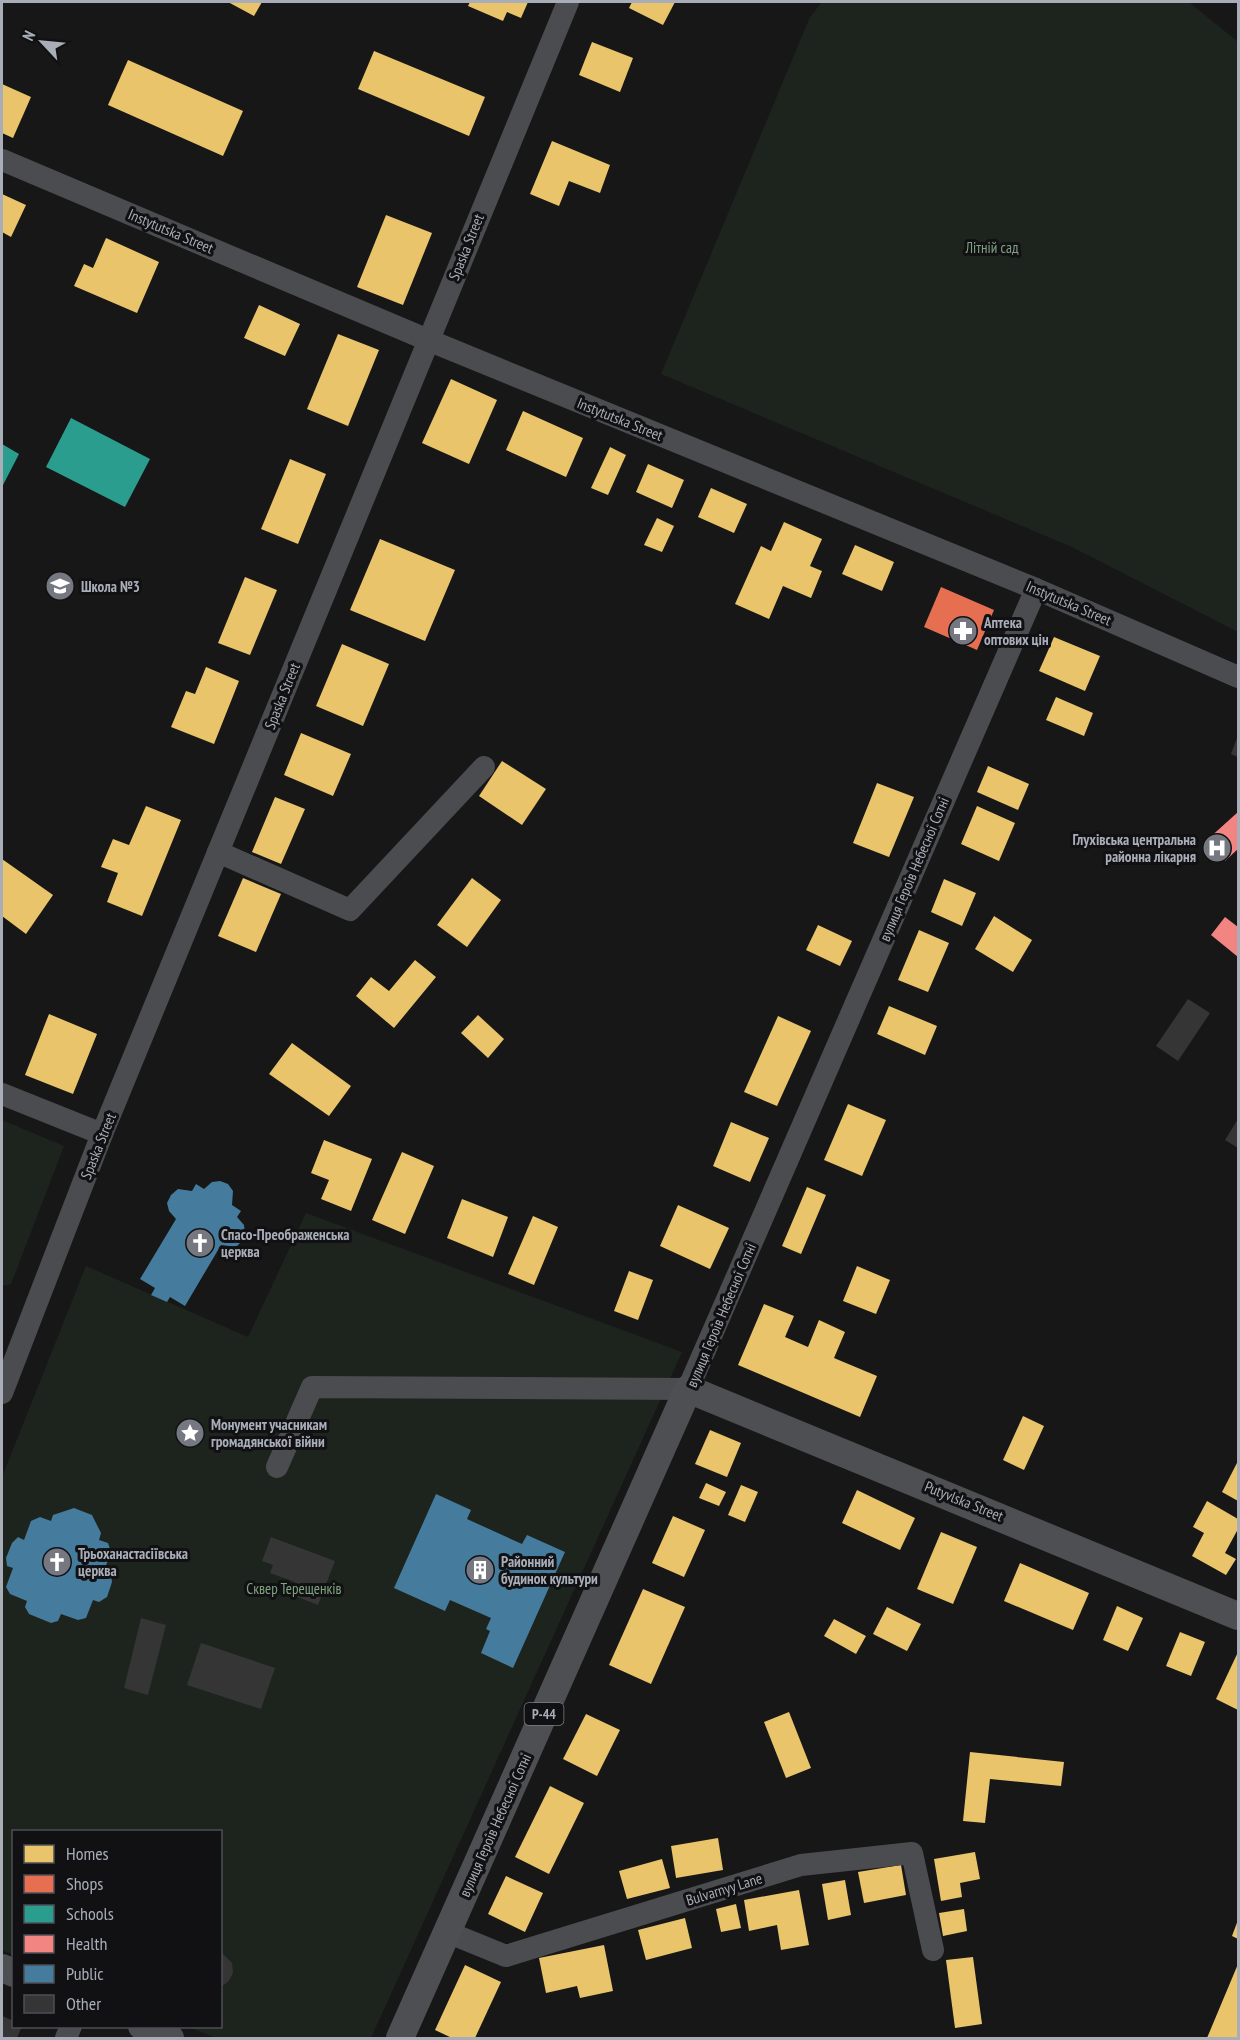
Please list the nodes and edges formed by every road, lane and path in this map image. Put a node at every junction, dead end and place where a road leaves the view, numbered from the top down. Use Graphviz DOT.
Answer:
graph roads {
  1 [pos="568,2"];
  2 [pos="2,159"];
  3 [pos="428,340"];
  4 [pos="1036,589"];
  5 [pos="1239,677"];
  6 [pos="484,767"];
  7 [pos="218,852"];
  8 [pos="2,1094"];
  9 [pos="102,1134"];
  10 [pos="9,1348"];
  11 [pos="688,1389"];
  12 [pos="2,1393"];
  13 [pos="277,1467"];
  14 [pos="1239,1616"];
  15 [pos="447,1932"];
  16 [pos="933,1950"];
  17 [pos="147,2028"];
  18 [pos="170,2038"];
  19 [pos="400,2038"];
  1 -- 3 [label="street, Spaska Street"];
  2 -- 3 [label="street, Instytutska Street"];
  3 -- 4 [label="street, Instytutska Street"];
  3 -- 7 [label="street, Spaska Street"];
  4 -- 5 [label="street, Instytutska Street"];
  4 -- 11 [label="street, вулиця Героїв Небесної Сотні"];
  6 -- 7 [label="street"];
  7 -- 9 [label="street, Spaska Street"];
  8 -- 9 [label="street"];
  9 -- 10 [label="street, Spaska Street"];
  10 -- 12 [label="street, Spaska Street"];
  11 -- 13 [label="street"];
  11 -- 14 [label="main road, Putyvlska Street"];
  11 -- 15 [label="main road, вулиця Героїв Небесної Сотні / Р-44"];
  15 -- 16 [label="street, Bulvarnyy Lane"];
  15 -- 19 [label="main road, вулиця Героїв Небесної Сотні / Р-44"];
  17 -- 18 [label="main road"];
}
